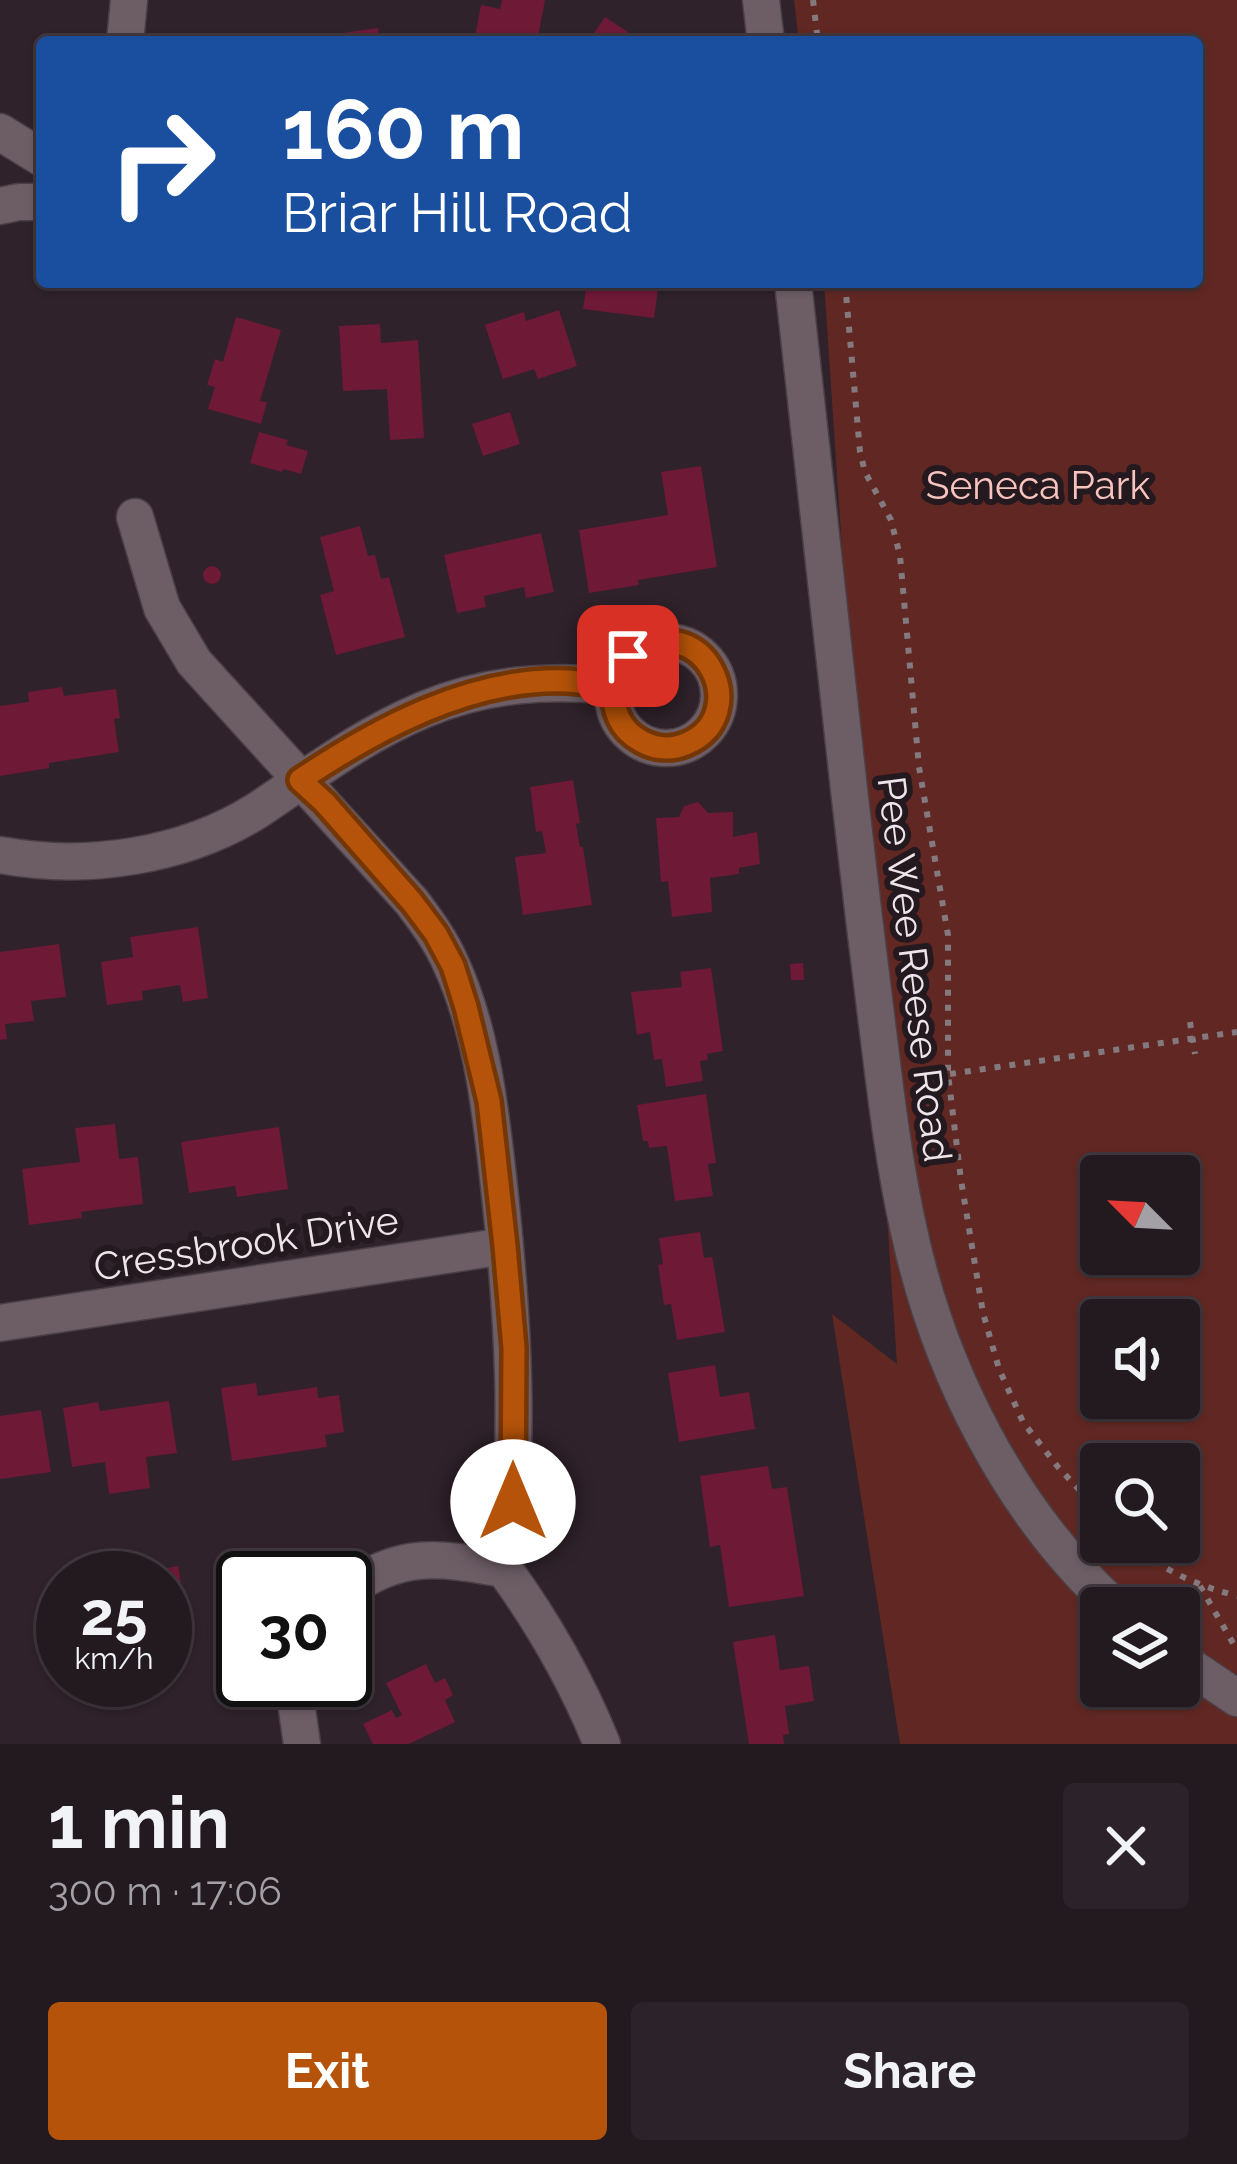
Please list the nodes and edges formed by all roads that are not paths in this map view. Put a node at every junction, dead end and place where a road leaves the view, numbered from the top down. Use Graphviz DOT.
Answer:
graph roads {
  1 [pos="129,0"];
  2 [pos="761,0"];
  3 [pos="126,36"];
  4 [pos="765,36"];
  5 [pos="0,132"];
  6 [pos="36,154"];
  7 [pos="36,202"];
  8 [pos="0,206"];
  9 [pos="794,288"];
  10 [pos="135,518"];
  11 [pos="613,686"];
  12 [pos="300,780"];
  13 [pos="0,855"];
  14 [pos="505,1246"];
  15 [pos="0,1323"];
  16 [pos="504,1569"];
  17 [pos="372,1574"];
  18 [pos="1093,1587"];
  19 [pos="1200,1673"];
  20 [pos="1237,1698"];
  21 [pos="297,1707"];
  22 [pos="302,1744"];
  23 [pos="602,1744"];
  1 -- 3 [label="street"];
  2 -- 4 [label="street"];
  5 -- 6 [label="street"];
  7 -- 8 [label="street"];
  9 -- 18 [label="street, Pee Wee Reese Road"];
  10 -- 12 [label="street"];
  11 -- 12 [label="street"];
  12 -- 13 [label="street"];
  12 -- 14 [label="street"];
  14 -- 15 [label="street, Cressbrook Drive"];
  14 -- 16 [label="street"];
  16 -- 17 [label="street"];
  16 -- 23 [label="street"];
  19 -- 20 [label="street"];
  21 -- 22 [label="street"];
}
